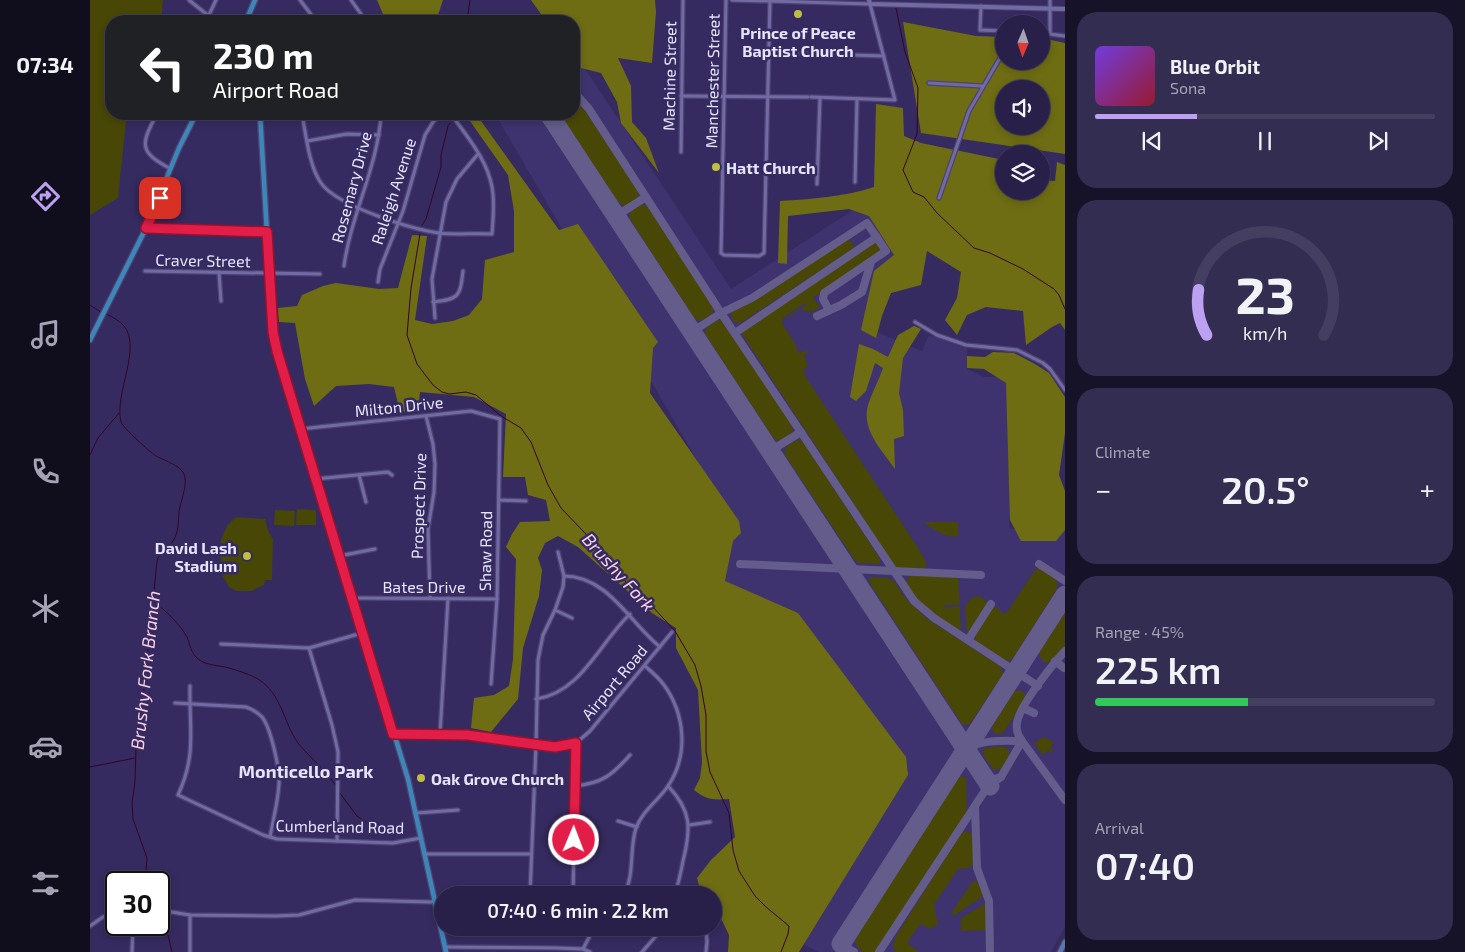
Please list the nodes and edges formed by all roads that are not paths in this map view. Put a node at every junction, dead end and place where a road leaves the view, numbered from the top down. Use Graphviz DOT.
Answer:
graph roads {
  1 [pos="189,0"];
  2 [pos="216,0"];
  3 [pos="255,0"];
  4 [pos="300,0"];
  5 [pos="351,0"];
  6 [pos="683,0"];
  7 [pos="726,0"];
  8 [pos="732,0"];
  9 [pos="1050,0"];
  10 [pos="770,1"];
  11 [pos="814,1"];
  12 [pos="869,2"];
  13 [pos="930,3"];
  14 [pos="978,5"];
  15 [pos="1050,8"];
  16 [pos="1065,9"];
  17 [pos="208,15"];
  18 [pos="209,15"];
  19 [pos="249,15"];
  20 [pos="311,15"];
  21 [pos="362,15"];
  22 [pos="1050,15"];
  23 [pos="995,31"];
  24 [pos="1050,34"];
  25 [pos="1065,36"];
  26 [pos="769,53"];
  27 [pos="813,54"];
  28 [pos="820,54"];
  29 [pos="884,56"];
  30 [pos="995,65"];
  31 [pos="929,83"];
  32 [pos="982,86"];
  33 [pos="681,96"];
  34 [pos="724,97"];
  35 [pos="768,98"];
  36 [pos="820,98"];
  37 [pos="857,99"];
  38 [pos="154,120"];
  39 [pos="193,120"];
  40 [pos="260,120"];
  41 [pos="303,120"];
  42 [pos="380,120"];
  43 [pos="435,120"];
  44 [pos="455,120"];
  45 [pos="379,135"];
  46 [pos="308,142"];
  47 [pos="681,152"];
  48 [pos="478,154"];
  49 [pos="171,169"];
  50 [pos="855,182"];
  51 [pos="817,184"];
  52 [pos="940,198"];
  53 [pos="359,208"];
  54 [pos="399,224"];
  55 [pos="146,228"];
  56 [pos="267,232"];
  57 [pos="440,233"];
  58 [pos="344,266"];
  59 [pos="145,271"];
  60 [pos="463,271"];
  61 [pos="219,272"];
  62 [pos="269,274"];
  63 [pos="320,274"];
  64 [pos="378,282"];
  65 [pos="221,301"];
  66 [pos="432,302"];
  67 [pos="435,318"];
  68 [pos="915,322"];
  69 [pos="90,338"];
  70 [pos="1065,390"];
  71 [pos="426,416"];
  72 [pos="500,419"];
  73 [pos="300,429"];
  74 [pos="358,475"];
  75 [pos="392,475"];
  76 [pos="315,479"];
  77 [pos="498,500"];
  78 [pos="526,500"];
  79 [pos="366,502"];
  80 [pos="375,548"];
  81 [pos="558,552"];
  82 [pos="339,556"];
  83 [pos="564,576"];
  84 [pos="352,598"];
  85 [pos="430,598"];
  86 [pos="448,598"];
  87 [pos="497,599"];
  88 [pos="555,610"];
  89 [pos="630,614"];
  90 [pos="572,618"];
  91 [pos="672,632"];
  92 [pos="362,633"];
  93 [pos="221,644"];
  94 [pos="660,647"];
  95 [pos="309,648"];
  96 [pos="645,666"];
  97 [pos="491,684"];
  98 [pos="190,686"];
  99 [pos="536,699"];
  100 [pos="175,703"];
  101 [pos="190,704"];
  102 [pos="393,734"];
  103 [pos="440,734"];
  104 [pos="576,743"];
  105 [pos="536,745"];
  106 [pos="630,755"];
  107 [pos="575,786"];
  108 [pos="668,786"];
  109 [pos="458,810"];
  110 [pos="416,813"];
  111 [pos="618,821"];
  112 [pos="710,822"];
  113 [pos="689,825"];
  114 [pos="637,827"];
  115 [pos="270,837"];
  116 [pos="421,838"];
  117 [pos="337,841"];
  118 [pos="424,854"];
  119 [pos="531,854"];
  120 [pos="530,886"];
  121 [pos="573,886"];
  122 [pos="627,886"];
  123 [pos="677,886"];
  124 [pos="434,902"];
  125 [pos="170,911"];
  126 [pos="190,914"];
  127 [pos="105,916"];
  128 [pos="90,926"];
  129 [pos="133,936"];
  130 [pos="442,936"];
  131 [pos="590,936"];
  132 [pos="656,936"];
  133 [pos="707,936"];
  134 [pos="1065,942"];
  135 [pos="583,949"];
  136 [pos="446,950"];
  137 [pos="132,952"];
  138 [pos="190,952"];
  139 [pos="590,952"];
  140 [pos="642,952"];
  141 [pos="706,952"];
  142 [pos="1060,952"];
  1 -- 17 [label="street"];
  2 -- 18 [label="street"];
  3 -- 19 [label="main road"];
  4 -- 20 [label="street"];
  5 -- 21 [label="street"];
  6 -- 33 [label="street, Machine Street"];
  7 -- 34 [label="street, Manchester Street"];
  8 -- 10 [label="street"];
  9 -- 15 [label="street"];
  10 -- 11 [label="street"];
  10 -- 26 [label="street"];
  11 -- 12 [label="street"];
  12 -- 13 [label="street"];
  12 -- 29 [label="street"];
  13 -- 14 [label="street"];
  14 -- 15 [label="street"];
  14 -- 23 [label="street"];
  15 -- 16 [label="street"];
  15 -- 22 [label="street"];
  24 -- 25 [label="street"];
  26 -- 27 [label="street"];
  26 -- 35 [label="street"];
  28 -- 29 [label="street"];
  29 -- 37 [label="street"];
  30 -- 32 [label="street"];
  31 -- 32 [label="street"];
  32 -- 52 [label="street"];
  33 -- 34 [label="street"];
  33 -- 47 [label="street, Machine Street"];
  34 -- 35 [label="street"];
  34 -- 35 [label="street, Manchester Street"];
  35 -- 36 [label="street"];
  36 -- 37 [label="street"];
  36 -- 51 [label="street"];
  37 -- 50 [label="street"];
  38 -- 49 [label="street"];
  39 -- 49 [label="main road"];
  40 -- 56 [label="main road"];
  41 -- 46 [label="street"];
  42 -- 45 [label="street, Rosemary Drive"];
  43 -- 54 [label="street, Raleigh Avenue"];
  44 -- 48 [label="street"];
  45 -- 46 [label="street"];
  45 -- 53 [label="street, Rosemary Drive"];
  46 -- 53 [label="street"];
  48 -- 57 [label="street"];
  48 -- 57 [label="street"];
  49 -- 55 [label="main road"];
  53 -- 54 [label="street"];
  53 -- 58 [label="street, Rosemary Drive"];
  54 -- 57 [label="street"];
  54 -- 64 [label="street, Raleigh Avenue"];
  55 -- 56 [label="street"];
  55 -- 69 [label="main road"];
  56 -- 62 [label="main road"];
  57 -- 66 [label="street"];
  59 -- 61 [label="street, Craver Street"];
  60 -- 66 [label="street"];
  61 -- 62 [label="street, Craver Street"];
  61 -- 65 [label="street"];
  62 -- 63 [label="street, Craver Street"];
  62 -- 73 [label="main road"];
  66 -- 67 [label="street"];
  68 -- 70 [label="street"];
  71 -- 72 [label="street, Milton Drive"];
  71 -- 73 [label="street, Milton Drive"];
  71 -- 85 [label="street, Prospect Drive"];
  72 -- 77 [label="street, Shaw Road"];
  73 -- 76 [label="main road"];
  74 -- 75 [label="street"];
  74 -- 76 [label="street"];
  74 -- 79 [label="street"];
  76 -- 82 [label="main road"];
  77 -- 78 [label="street"];
  77 -- 87 [label="street, Shaw Road"];
  80 -- 82 [label="street"];
  81 -- 83 [label="street"];
  82 -- 84 [label="main road"];
  83 -- 88 [label="street"];
  83 -- 89 [label="street"];
  84 -- 85 [label="street, Bates Drive"];
  84 -- 92 [label="main road"];
  85 -- 86 [label="street, Bates Drive"];
  86 -- 87 [label="street, Bates Drive"];
  86 -- 103 [label="street"];
  87 -- 97 [label="street, Shaw Road"];
  88 -- 90 [label="street"];
  88 -- 99 [label="street"];
  89 -- 94 [label="street"];
  89 -- 99 [label="street"];
  91 -- 94 [label="street, Airport Road"];
  92 -- 95 [label="street"];
  92 -- 102 [label="main road"];
  93 -- 95 [label="street"];
  94 -- 96 [label="street, Airport Road"];
  95 -- 117 [label="street"];
  96 -- 104 [label="street, Airport Road"];
  96 -- 108 [label="street"];
  98 -- 101 [label="street"];
  99 -- 105 [label="street"];
  100 -- 101 [label="street"];
  101 -- 115 [label="street, Cumberland Road"];
  101 -- 115 [label="street"];
  102 -- 103 [label="street"];
  102 -- 110 [label="main road"];
  103 -- 105 [label="street"];
  104 -- 105 [label="street"];
  104 -- 107 [label="street"];
  105 -- 119 [label="street"];
  106 -- 107 [label="street"];
  107 -- 121 [label="street"];
  108 -- 113 [label="street"];
  108 -- 114 [label="street"];
  109 -- 110 [label="street"];
  110 -- 116 [label="main road"];
  111 -- 114 [label="street"];
  112 -- 113 [label="street"];
  113 -- 123 [label="street"];
  114 -- 122 [label="street"];
  115 -- 117 [label="street, Cumberland Road"];
  116 -- 117 [label="street, Cumberland Road"];
  116 -- 118 [label="main road"];
  118 -- 119 [label="street"];
  118 -- 124 [label="main road"];
  119 -- 120 [label="street"];
  124 -- 126 [label="street"];
  125 -- 126 [label="street"];
  126 -- 138 [label="street"];
  127 -- 128 [label="street"];
  129 -- 137 [label="street"];
  130 -- 136 [label="main road"];
  131 -- 135 [label="street"];
  132 -- 140 [label="street"];
  133 -- 141 [label="street"];
  134 -- 142 [label="main road"];
  135 -- 136 [label="street"];
  135 -- 139 [label="street"];
}
